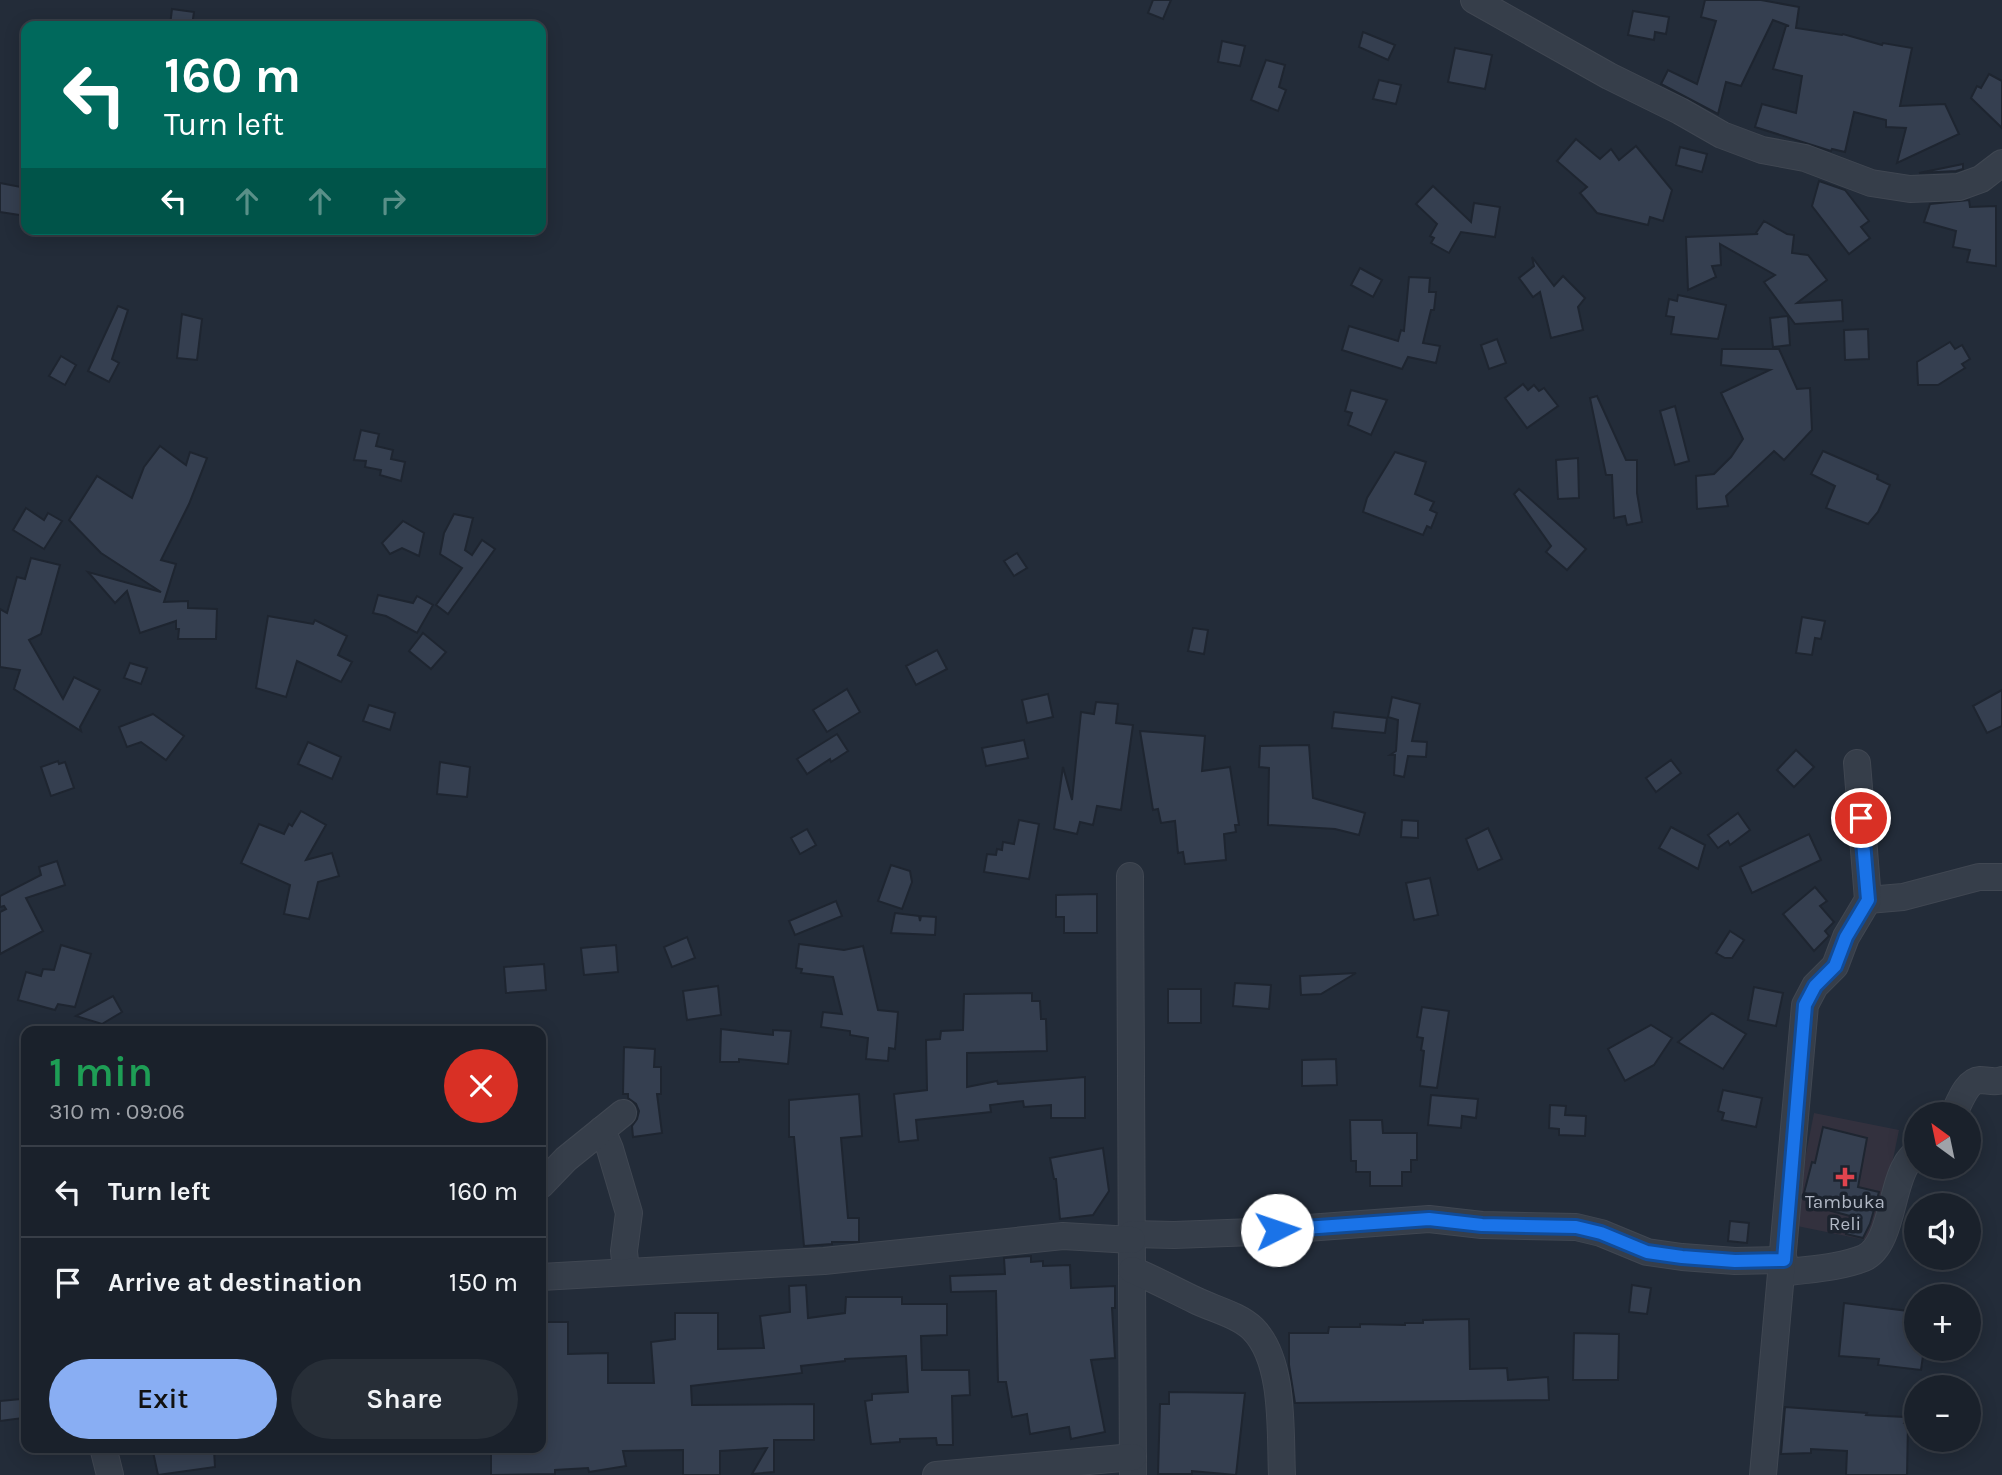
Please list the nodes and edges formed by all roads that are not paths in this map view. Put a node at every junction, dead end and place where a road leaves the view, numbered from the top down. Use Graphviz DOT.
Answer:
graph roads {
  1 [pos="1474,0"];
  2 [pos="2002,163"];
  3 [pos="1857,763"];
  4 [pos="1130,876"];
  5 [pos="2002,877"];
  6 [pos="1868,900"];
  7 [pos="2002,1080"];
  8 [pos="1960,1102"];
  9 [pos="623,1113"];
  10 [pos="602,1130"];
  11 [pos="1904,1171"];
  12 [pos="546,1180"];
  13 [pos="1132,1237"];
  14 [pos="1783,1267"];
  15 [pos="1132,1270"];
  16 [pos="626,1272"];
  17 [pos="546,1278"];
  18 [pos="104,1453"];
  19 [pos="1133,1466"];
  20 [pos="110,1475"];
  21 [pos="936,1475"];
  22 [pos="1282,1475"];
  23 [pos="1763,1475"];
  1 -- 2 [label="street"];
  3 -- 6 [label="street"];
  4 -- 13 [label="street"];
  5 -- 6 [label="street"];
  6 -- 14 [label="street"];
  7 -- 8 [label="street"];
  9 -- 10 [label="street"];
  10 -- 12 [label="street"];
  10 -- 16 [label="street"];
  11 -- 14 [label="street"];
  13 -- 14 [label="street"];
  13 -- 15 [label="street"];
  13 -- 16 [label="street"];
  14 -- 23 [label="street"];
  15 -- 19 [label="street"];
  15 -- 22 [label="street"];
  16 -- 17 [label="street"];
  18 -- 20 [label="street"];
  19 -- 21 [label="street"];
}
